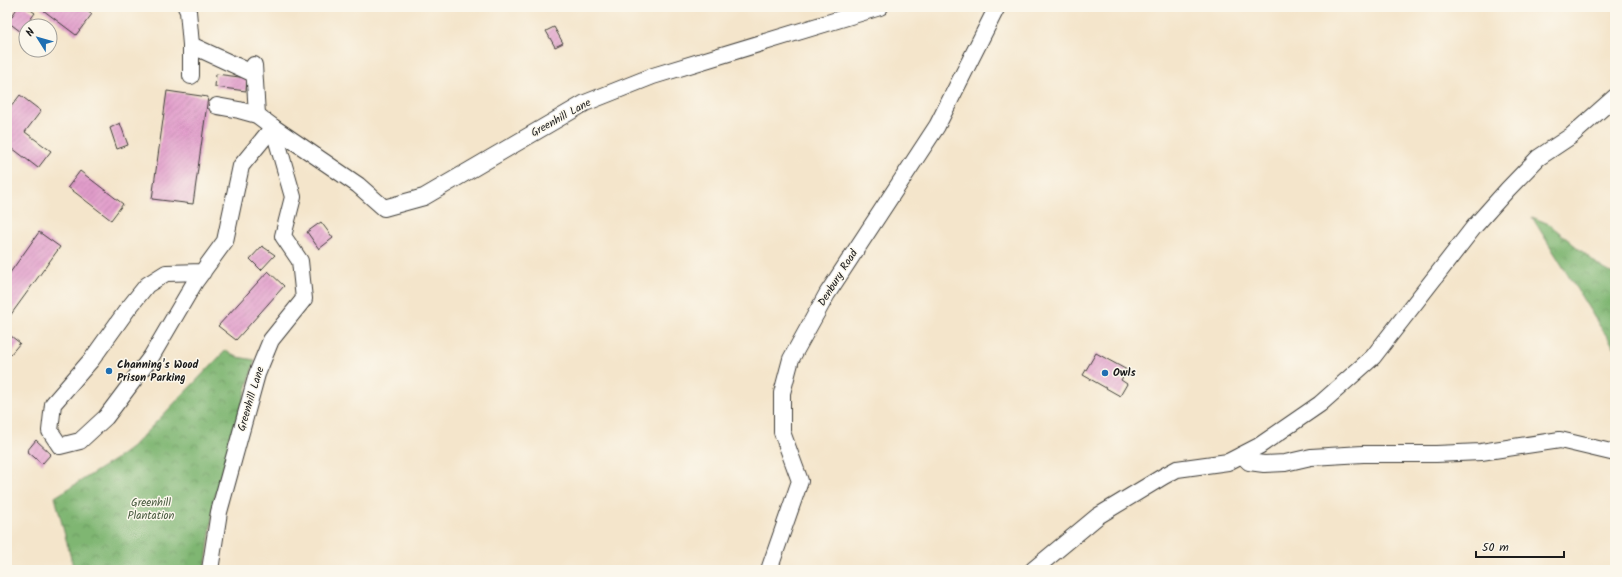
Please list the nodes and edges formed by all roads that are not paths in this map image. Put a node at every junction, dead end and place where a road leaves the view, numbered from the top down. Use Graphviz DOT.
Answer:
graph roads {
  1 [pos="186,7"];
  2 [pos="880,7"];
  3 [pos="997,7"];
  4 [pos="191,45"];
  5 [pos="190,76"];
  6 [pos="1615,97"];
  7 [pos="217,106"];
  8 [pos="257,115"];
  9 [pos="273,127"];
  10 [pos="203,272"];
  11 [pos="1615,453"];
  12 [pos="1242,455"];
  13 [pos="210,570"];
  14 [pos="769,570"];
  15 [pos="1033,570"];
  1 -- 4 [label="street"];
  2 -- 9 [label="street, Greenhill Lane"];
  3 -- 14 [label="street, Denbury Road"];
  4 -- 5 [label="street"];
  4 -- 8 [label="street"];
  6 -- 12 [label="street"];
  7 -- 8 [label="street"];
  8 -- 9 [label="street, Greenhill Lane"];
  9 -- 10 [label="street"];
  9 -- 13 [label="street, Greenhill Lane"];
  10 -- 10 [label="street"];
  11 -- 12 [label="street"];
  12 -- 15 [label="street"];
}
